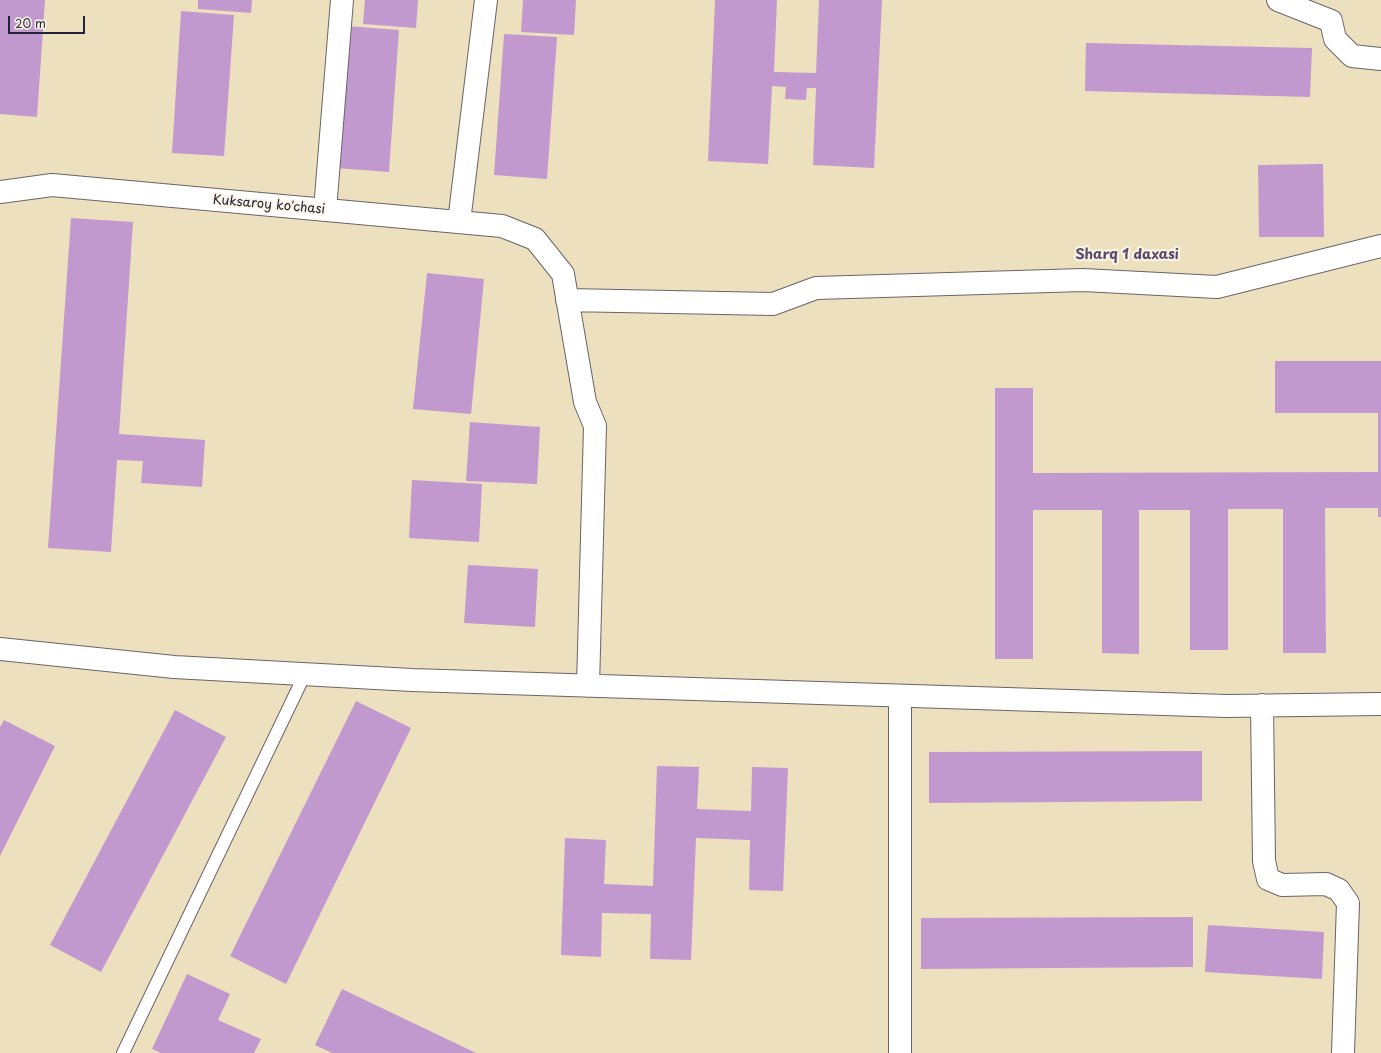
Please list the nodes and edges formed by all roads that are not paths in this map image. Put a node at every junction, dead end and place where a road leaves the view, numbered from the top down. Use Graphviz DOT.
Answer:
graph roads {
  1 [pos="342,0"];
  2 [pos="486,0"];
  3 [pos="1278,0"];
  4 [pos="1381,59"];
  5 [pos="0,192"];
  6 [pos="325,210"];
  7 [pos="459,222"];
  8 [pos="1381,246"];
  9 [pos="567,300"];
  10 [pos="0,649"];
  11 [pos="305,674"];
  12 [pos="588,686"];
  13 [pos="900,696"];
  14 [pos="1381,704"];
  15 [pos="1262,705"];
  16 [pos="123,1053"];
  17 [pos="900,1053"];
  18 [pos="1343,1053"];
  1 -- 6 [label="street"];
  2 -- 7 [label="street"];
  3 -- 4 [label="street"];
  5 -- 6 [label="street, Kuksaroy ko'chasi"];
  6 -- 7 [label="street, Kuksaroy ko'chasi"];
  7 -- 9 [label="street, Kuksaroy ko'chasi"];
  8 -- 9 [label="street"];
  9 -- 12 [label="street"];
  10 -- 11 [label="street"];
  11 -- 12 [label="street"];
  11 -- 16 [label="lane"];
  12 -- 13 [label="street"];
  13 -- 15 [label="street"];
  13 -- 17 [label="street"];
  14 -- 15 [label="street"];
  15 -- 18 [label="street"];
}
